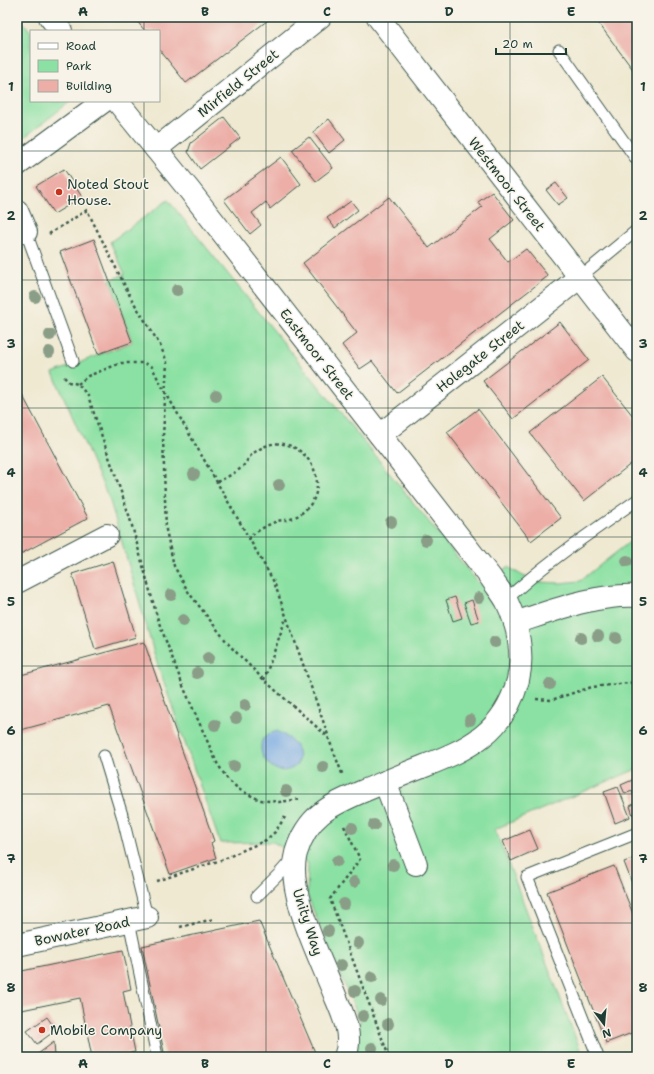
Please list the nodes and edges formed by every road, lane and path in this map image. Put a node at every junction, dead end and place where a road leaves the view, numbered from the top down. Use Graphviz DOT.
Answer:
graph roads {
  1 [pos="50,17"];
  2 [pos="320,17"];
  3 [pos="378,17"];
  4 [pos="60,30"];
  5 [pos="559,50"];
  6 [pos="103,102"];
  7 [pos="118,102"];
  8 [pos="156,148"];
  9 [pos="637,160"];
  10 [pos="17,165"];
  11 [pos="17,211"];
  12 [pos="637,230"];
  13 [pos="26,232"];
  14 [pos="48,235"];
  15 [pos="580,277"];
  16 [pos="637,351"];
  17 [pos="73,362"];
  18 [pos="62,370"];
  19 [pos="78,384"];
  20 [pos="166,392"];
  21 [pos="380,435"];
  22 [pos="217,482"];
  23 [pos="637,500"];
  24 [pos="107,535"];
  25 [pos="249,537"];
  26 [pos="17,582"];
  27 [pos="637,596"];
  28 [pos="511,611"];
  29 [pos="286,618"];
  30 [pos="264,680"];
  31 [pos="637,682"];
  32 [pos="536,699"];
  33 [pos="328,736"];
  34 [pos="104,756"];
  35 [pos="344,780"];
  36 [pos="385,782"];
  37 [pos="292,807"];
  38 [pos="288,813"];
  39 [pos="342,822"];
  40 [pos="637,833"];
  41 [pos="296,854"];
  42 [pos="416,864"];
  43 [pos="164,879"];
  44 [pos="257,896"];
  45 [pos="138,919"];
  46 [pos="214,919"];
  47 [pos="180,927"];
  48 [pos="17,945"];
  49 [pos="157,1056"];
  50 [pos="346,1057"];
  51 [pos="389,1057"];
  52 [pos="598,1057"];
  1 -- 4 [label="street"];
  2 -- 8 [label="street, Mirfield Street"];
  3 -- 15 [label="street, Westmoor Street"];
  5 -- 9 [label="lane"];
  6 -- 10 [label="street"];
  7 -- 8 [label="street, Eastmoor Street"];
  8 -- 21 [label="street, Eastmoor Street"];
  11 -- 13 [label="street"];
  12 -- 15 [label="lane"];
  13 -- 17 [label="lane"];
  14 -- 20 [label="path"];
  15 -- 16 [label="street, Westmoor Street"];
  15 -- 21 [label="street, Holegate Street"];
  18 -- 19 [label="path"];
  19 -- 20 [label="path"];
  19 -- 37 [label="path"];
  20 -- 22 [label="path"];
  20 -- 30 [label="path"];
  21 -- 28 [label="street, Eastmoor Street"];
  22 -- 25 [label="path"];
  22 -- 25 [label="path"];
  23 -- 28 [label="lane"];
  24 -- 26 [label="street"];
  25 -- 29 [label="path"];
  27 -- 28 [label="street"];
  28 -- 36 [label="street, Unity Way"];
  29 -- 30 [label="path"];
  29 -- 33 [label="path"];
  30 -- 33 [label="path"];
  31 -- 32 [label="path"];
  33 -- 35 [label="path"];
  34 -- 45 [label="lane"];
  36 -- 41 [label="street, Unity Way"];
  36 -- 42 [label="street"];
  38 -- 43 [label="path"];
  39 -- 51 [label="path"];
  40 -- 52 [label="lane"];
  41 -- 44 [label="lane"];
  41 -- 50 [label="street, Unity Way"];
  45 -- 48 [label="street, Bowater Road"];
  45 -- 49 [label="lane"];
  46 -- 47 [label="path"];
}
